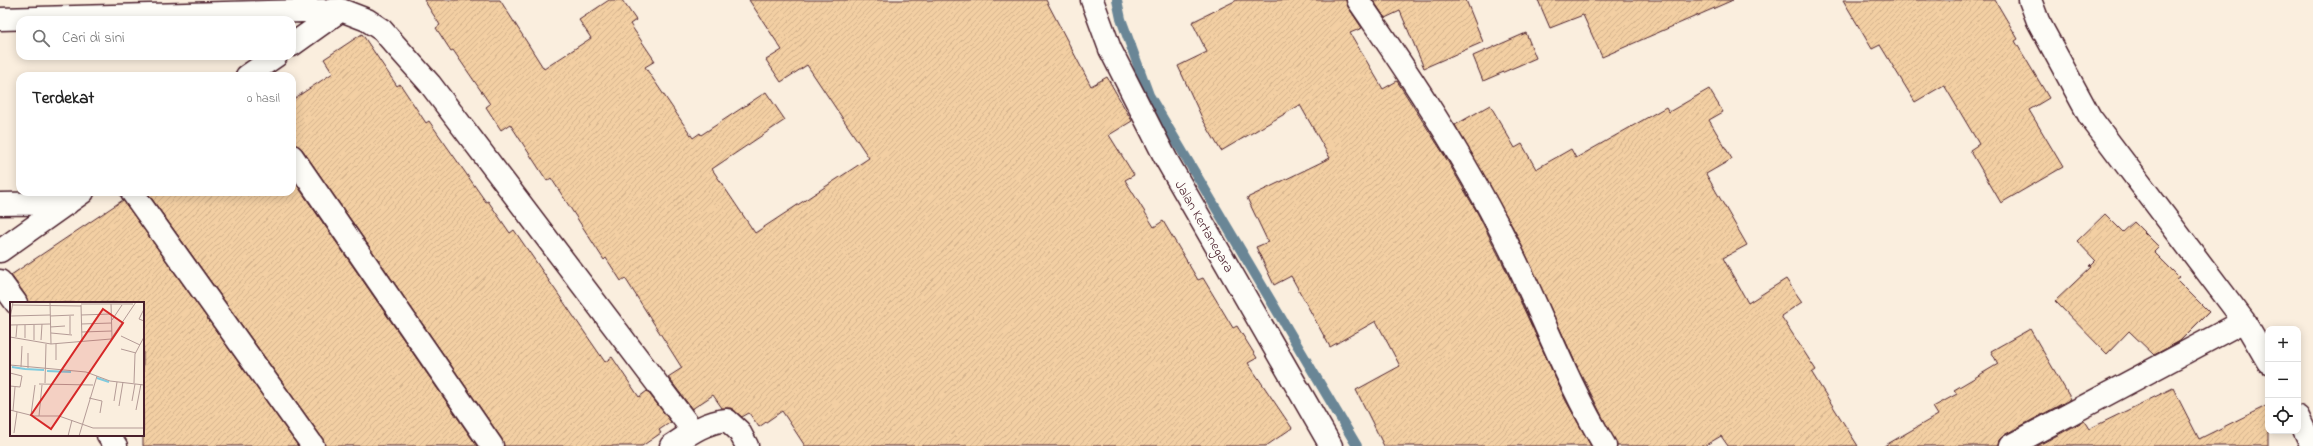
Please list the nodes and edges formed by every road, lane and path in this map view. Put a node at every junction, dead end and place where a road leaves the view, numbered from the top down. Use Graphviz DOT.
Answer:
graph roads {
  1 [pos="1092,0"];
  2 [pos="1358,0"];
  3 [pos="2030,0"];
  4 [pos="341,10"];
  5 [pos="114,16"];
  6 [pos="0,19"];
  7 [pos="16,19"];
  8 [pos="296,42"];
  9 [pos="270,60"];
  10 [pos="254,72"];
  11 [pos="296,162"];
  12 [pos="135,196"];
  13 [pos="76,198"];
  14 [pos="0,204"];
  15 [pos="0,251"];
  16 [pos="0,281"];
  17 [pos="15,302"];
  18 [pos="2244,321"];
  19 [pos="2265,357"];
  20 [pos="2301,425"];
  21 [pos="693,431"];
  22 [pos="109,436"];
  23 [pos="2308,445"];
  24 [pos="116,446"];
  25 [pos="313,446"];
  26 [pos="492,446"];
  27 [pos="671,446"];
  28 [pos="747,446"];
  29 [pos="1331,446"];
  30 [pos="1605,446"];
  31 [pos="2010,446"];
  1 -- 29 [label="street, Jalan Kertanegara"];
  2 -- 30 [label="street"];
  3 -- 18 [label="street"];
  4 -- 5 [label="street"];
  4 -- 8 [label="street"];
  4 -- 21 [label="street"];
  6 -- 7 [label="street"];
  9 -- 10 [label="street"];
  11 -- 26 [label="street"];
  12 -- 25 [label="street"];
  13 -- 14 [label="street"];
  13 -- 15 [label="street"];
  16 -- 17 [label="street"];
  18 -- 19 [label="street"];
  18 -- 31 [label="street"];
  20 -- 23 [label="street"];
  21 -- 27 [label="street"];
  21 -- 28 [label="street"];
  22 -- 24 [label="street"];
}
